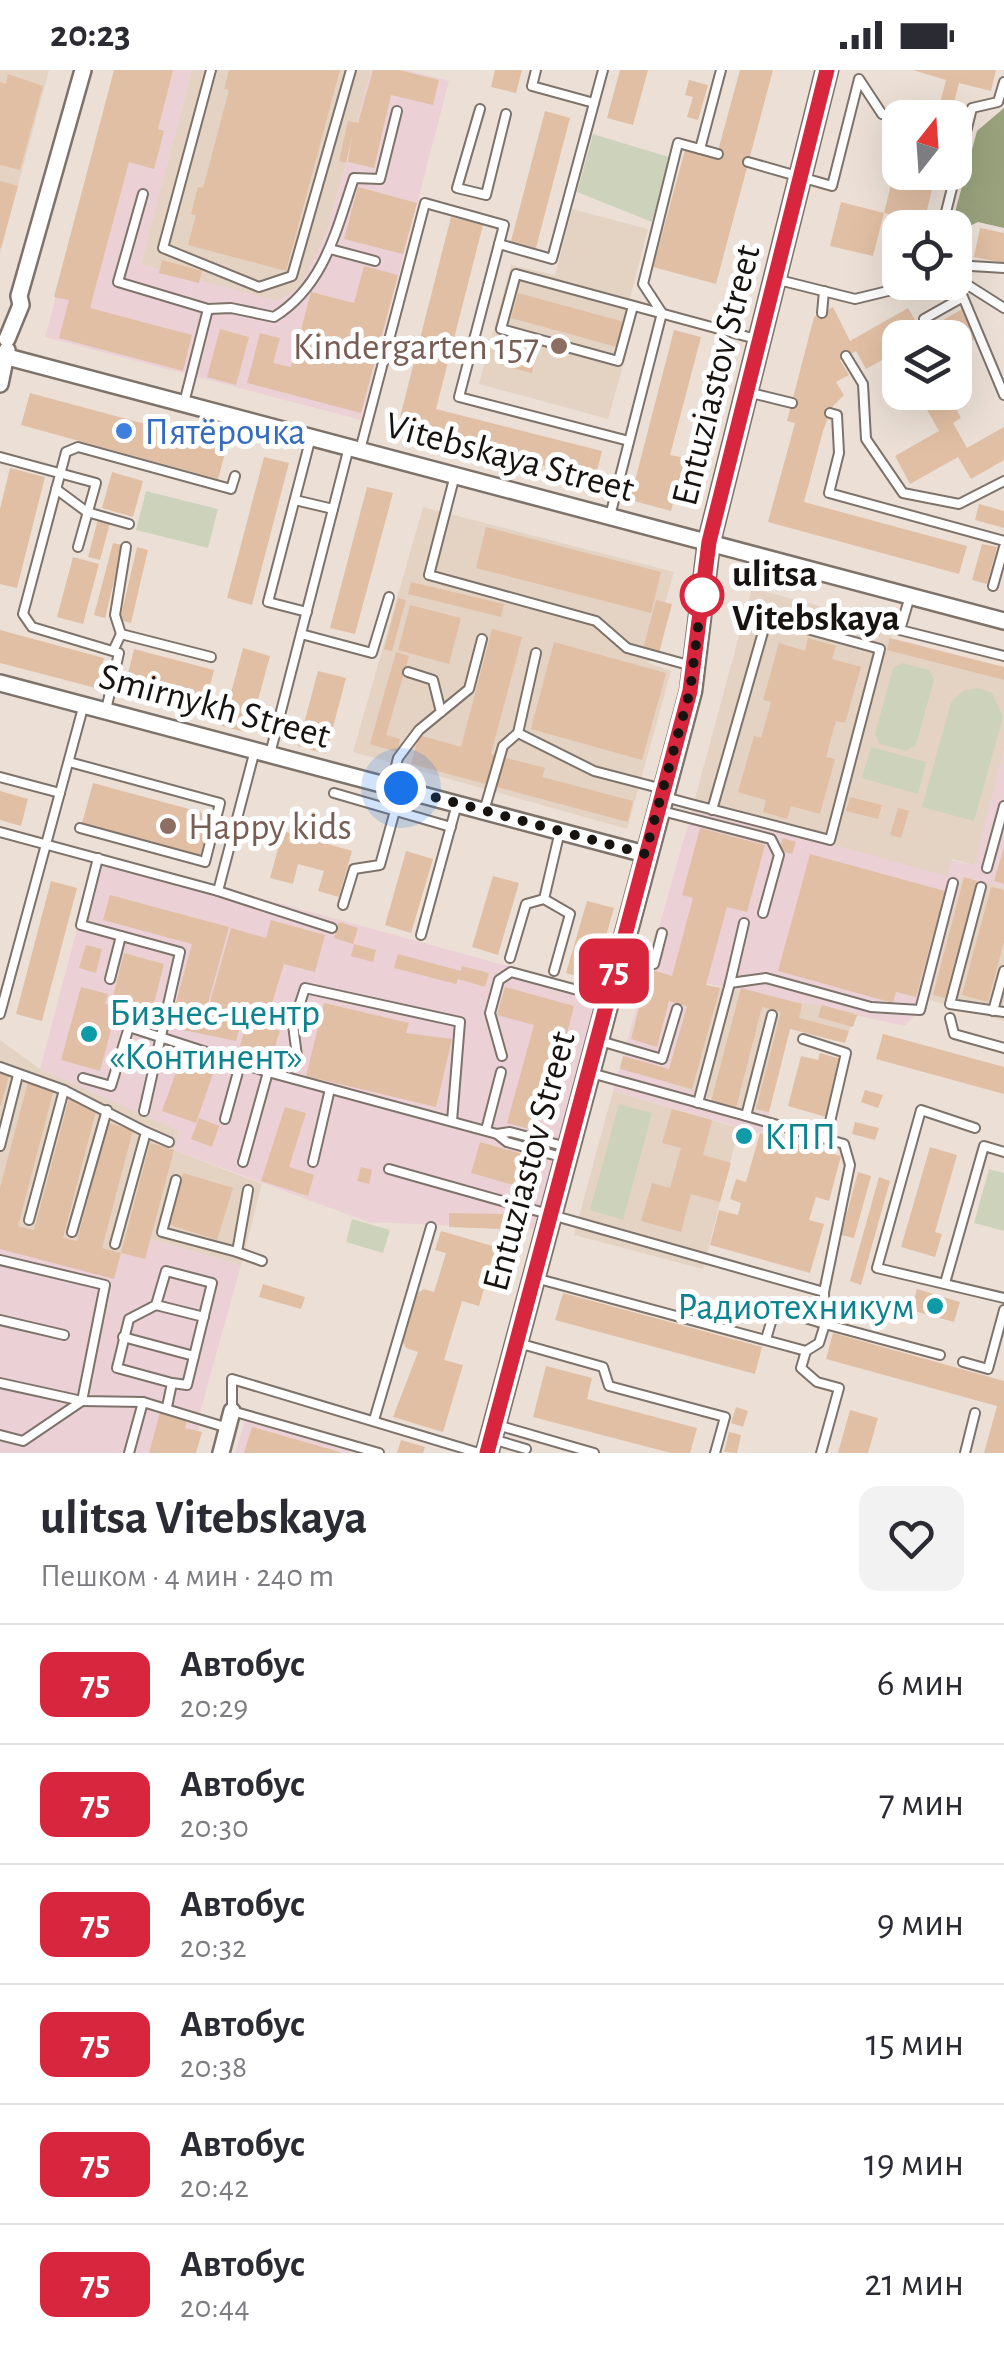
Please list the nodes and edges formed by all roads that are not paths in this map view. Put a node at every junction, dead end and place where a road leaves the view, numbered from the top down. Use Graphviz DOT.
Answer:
graph roads {
  1 [pos="83,70"];
  2 [pos="210,70"];
  3 [pos="351,70"];
  4 [pos="536,70"];
  5 [pos="604,70"];
  6 [pos="722,70"];
  7 [pos="827,70"];
  8 [pos="1004,82"];
  9 [pos="594,103"];
  10 [pos="480,109"];
  11 [pos="397,111"];
  12 [pos="506,114"];
  13 [pos="882,114"];
  14 [pos="700,149"];
  15 [pos="718,154"];
  16 [pos="748,162"];
  17 [pos="800,177"];
  18 [pos="472,192"];
  19 [pos="143,194"];
  20 [pos="946,210"];
  21 [pos="466,214"];
  22 [pos="499,244"];
  23 [pos="330,248"];
  24 [pos="376,261"];
  25 [pos="972,266"];
  26 [pos="1004,268"];
  27 [pos="775,279"];
  28 [pos="972,288"];
  29 [pos="824,291"];
  30 [pos="882,293"];
  31 [pos="633,306"];
  32 [pos="1004,308"];
  33 [pos="208,309"];
  34 [pos="662,313"];
  35 [pos="822,313"];
  36 [pos="924,319"];
  37 [pos="760,340"];
  38 [pos="4,356"];
  39 [pos="846,356"];
  40 [pos="0,384"];
  41 [pos="746,392"];
  42 [pos="1004,395"];
  43 [pos="792,403"];
  44 [pos="184,404"];
  45 [pos="830,414"];
  46 [pos="311,437"];
  47 [pos="629,441"];
  48 [pos="354,448"];
  49 [pos="0,457"];
  50 [pos="60,474"];
  51 [pos="456,475"];
  52 [pos="235,476"];
  53 [pos="1004,480"];
  54 [pos="56,489"];
  55 [pos="295,500"];
  56 [pos="333,509"];
  57 [pos="87,512"];
  58 [pos="610,516"];
  59 [pos="130,524"];
  60 [pos="709,542"];
  61 [pos="1004,544"];
  62 [pos="78,547"];
  63 [pos="126,547"];
  64 [pos="993,586"];
  65 [pos="910,596"];
  66 [pos="389,597"];
  67 [pos="307,612"];
  68 [pos="1004,621"];
  69 [pos="121,634"];
  70 [pos="302,634"];
  71 [pos="482,639"];
  72 [pos="114,649"];
  73 [pos="536,653"];
  74 [pos="1004,656"];
  75 [pos="211,658"];
  76 [pos="694,666"];
  77 [pos="408,672"];
  78 [pos="0,683"];
  79 [pos="84,704"];
  80 [pos="106,710"];
  81 [pos="441,712"];
  82 [pos="518,733"];
  83 [pos="262,752"];
  84 [pos="68,762"];
  85 [pos="0,777"];
  86 [pos="396,787"];
  87 [pos="60,793"];
  88 [pos="334,793"];
  89 [pos="660,799"];
  90 [pos="458,804"];
  91 [pos="1004,806"];
  92 [pos="484,810"];
  93 [pos="712,810"];
  94 [pos="395,811"];
  95 [pos="451,827"];
  96 [pos="80,828"];
  97 [pos="560,831"];
  98 [pos="0,832"];
  99 [pos="46,844"];
  100 [pos="645,854"];
  101 [pos="98,858"];
  102 [pos="987,868"];
  103 [pos="953,883"];
  104 [pos="982,887"];
  105 [pos="218,891"];
  106 [pos="544,899"];
  107 [pos="343,906"];
  108 [pos="763,913"];
  109 [pos="744,922"];
  110 [pos="332,928"];
  111 [pos="662,933"];
  112 [pos="421,934"];
  113 [pos="121,936"];
  114 [pos="510,958"];
  115 [pos="554,971"];
  116 [pos="1004,971"];
  117 [pos="614,972"];
  118 [pos="110,979"];
  119 [pos="730,983"];
  120 [pos="607,998"];
  121 [pos="676,1009"];
  122 [pos="993,1011"];
  123 [pos="1004,1012"];
  124 [pos="0,1014"];
  125 [pos="772,1016"];
  126 [pos="950,1018"];
  127 [pos="161,1035"];
  128 [pos="803,1039"];
  129 [pos="596,1040"];
  130 [pos="1004,1048"];
  131 [pos="297,1056"];
  132 [pos="502,1056"];
  133 [pos="241,1061"];
  134 [pos="0,1067"];
  135 [pos="268,1072"];
  136 [pos="501,1072"];
  137 [pos="587,1072"];
  138 [pos="18,1074"];
  139 [pos="83,1078"];
  140 [pos="330,1089"];
  141 [pos="64,1090"];
  142 [pos="698,1103"];
  143 [pos="107,1110"];
  144 [pos="144,1111"];
  145 [pos="746,1116"];
  146 [pos="225,1119"];
  147 [pos="452,1121"];
  148 [pos="975,1128"];
  149 [pos="486,1130"];
  150 [pos="146,1132"];
  151 [pos="826,1139"];
  152 [pos="169,1142"];
  153 [pos="0,1146"];
  154 [pos="1004,1152"];
  155 [pos="566,1153"];
  156 [pos="243,1162"];
  157 [pos="313,1162"];
  158 [pos="389,1169"];
  159 [pos="176,1180"];
  160 [pos="248,1190"];
  161 [pos="550,1214"];
  162 [pos="29,1220"];
  163 [pos="431,1227"];
  164 [pos="72,1232"];
  165 [pos="116,1244"];
  166 [pos="237,1252"];
  167 [pos="0,1260"];
  168 [pos="262,1261"];
  169 [pos="533,1278"];
  170 [pos="946,1283"];
  171 [pos="824,1292"];
  172 [pos="1004,1298"];
  173 [pos="156,1306"];
  174 [pos="1004,1310"];
  175 [pos="204,1317"];
  176 [pos="0,1320"];
  177 [pos="825,1324"];
  178 [pos="64,1335"];
  179 [pos="123,1338"];
  180 [pos="766,1339"];
  181 [pos="516,1342"];
  182 [pos="1000,1345"];
  183 [pos="806,1352"];
  184 [pos="940,1355"];
  185 [pos="194,1356"];
  186 [pos="962,1362"];
  187 [pos="0,1383"];
  188 [pos="172,1383"];
  189 [pos="82,1401"];
  190 [pos="143,1402"];
  191 [pos="167,1407"];
  192 [pos="232,1411"];
  193 [pos="976,1414"];
  194 [pos="374,1420"];
  195 [pos="228,1428"];
  196 [pos="0,1435"];
  197 [pos="488,1442"];
  198 [pos="526,1449"];
  199 [pos="129,1453"];
  200 [pos="221,1453"];
  201 [pos="379,1453"];
  202 [pos="594,1453"];
  203 [pos="715,1453"];
  204 [pos="821,1453"];
  205 [pos="965,1453"];
  1 -- 38 [label="street"];
  2 -- 3 [label="lane"];
  4 -- 9 [label="lane"];
  5 -- 9 [label="lane"];
  6 -- 14 [label="lane"];
  7 -- 17 [label="main road, Entuziastov Street"];
  8 -- 20 [label="lane"];
  9 -- 22 [label="lane"];
  10 -- 18 [label="lane"];
  11 -- 23 [label="lane"];
  12 -- 18 [label="lane"];
  13 -- 17 [label="lane"];
  14 -- 15 [label="lane"];
  14 -- 34 [label="lane"];
  16 -- 17 [label="lane"];
  17 -- 27 [label="main road, Entuziastov Street"];
  18 -- 21 [label="lane"];
  19 -- 33 [label="lane"];
  21 -- 22 [label="lane"];
  21 -- 48 [label="lane"];
  22 -- 47 [label="lane"];
  23 -- 24 [label="lane"];
  23 -- 33 [label="lane"];
  25 -- 26 [label="lane"];
  27 -- 29 [label="lane"];
  27 -- 37 [label="main road, Entuziastov Street"];
  28 -- 32 [label="lane"];
  29 -- 30 [label="lane"];
  29 -- 35 [label="lane"];
  31 -- 31 [label="lane"];
  31 -- 34 [label="lane"];
  33 -- 44 [label="lane"];
  34 -- 37 [label="lane"];
  34 -- 47 [label="lane"];
  36 -- 42 [label="lane"];
  37 -- 41 [label="main road, Entuziastov Street"];
  38 -- 40 [label="street"];
  38 -- 44 [label="street, Vitebskaya Street"];
  39 -- 53 [label="lane"];
  41 -- 43 [label="lane"];
  41 -- 60 [label="main road, Entuziastov Street"];
  44 -- 46 [label="street, Vitebskaya Street"];
  45 -- 61 [label="lane"];
  46 -- 48 [label="street, Vitebskaya Street"];
  46 -- 55 [label="lane"];
  47 -- 58 [label="lane"];
  48 -- 51 [label="street, Vitebskaya Street"];
  48 -- 56 [label="lane"];
  49 -- 50 [label="lane"];
  50 -- 52 [label="lane"];
  50 -- 54 [label="lane"];
  50 -- 57 [label="lane"];
  51 -- 58 [label="street, Vitebskaya Street"];
  51 -- 76 [label="lane"];
  54 -- 57 [label="lane"];
  54 -- 72 [label="lane"];
  55 -- 56 [label="lane"];
  55 -- 67 [label="lane"];
  56 -- 67 [label="lane"];
  57 -- 59 [label="lane"];
  57 -- 62 [label="lane"];
  58 -- 60 [label="street, Vitebskaya Street"];
  60 -- 65 [label="street, Vitebskaya Street"];
  60 -- 76 [label="main road, Entuziastov Street"];
  61 -- 64 [label="lane"];
  63 -- 69 [label="lane"];
  65 -- 68 [label="street, Vitebskaya Street"];
  65 -- 74 [label="lane"];
  66 -- 70 [label="lane"];
  67 -- 70 [label="lane"];
  69 -- 72 [label="lane"];
  69 -- 75 [label="lane"];
  70 -- 83 [label="lane"];
  71 -- 81 [label="lane"];
  72 -- 80 [label="lane"];
  73 -- 82 [label="lane"];
  76 -- 89 [label="main road, Entuziastov Street"];
  77 -- 81 [label="lane"];
  78 -- 79 [label="street, Smirnykh Street"];
  79 -- 80 [label="street, Smirnykh Street"];
  79 -- 84 [label="lane"];
  80 -- 83 [label="street, Smirnykh Street"];
  81 -- 86 [label="lane"];
  82 -- 89 [label="lane"];
  82 -- 92 [label="lane"];
  83 -- 86 [label="street, Smirnykh Street"];
  83 -- 105 [label="lane"];
  84 -- 87 [label="lane"];
  84 -- 96 [label="lane"];
  85 -- 87 [label="lane"];
  86 -- 90 [label="street, Smirnykh Street"];
  86 -- 94 [label="lane"];
  87 -- 99 [label="lane"];
  88 -- 94 [label="lane"];
  89 -- 93 [label="lane"];
  89 -- 100 [label="main road, Entuziastov Street"];
  89 -- 108 [label="lane"];
  90 -- 92 [label="street, Smirnykh Street"];
  90 -- 95 [label="lane"];
  91 -- 102 [label="lane"];
  92 -- 97 [label="street, Smirnykh Street"];
  93 -- 93 [label="lane"];
  94 -- 95 [label="lane"];
  94 -- 107 [label="lane"];
  95 -- 112 [label="lane"];
  97 -- 100 [label="street, Smirnykh Street"];
  97 -- 106 [label="lane"];
  98 -- 99 [label="lane"];
  99 -- 101 [label="lane"];
  99 -- 124 [label="lane"];
  100 -- 117 [label="main road, Entuziastov Street"];
  101 -- 105 [label="lane"];
  101 -- 113 [label="lane"];
  103 -- 119 [label="lane"];
  104 -- 122 [label="lane"];
  105 -- 110 [label="lane"];
  106 -- 114 [label="lane"];
  106 -- 115 [label="lane"];
  109 -- 119 [label="lane"];
  111 -- 117 [label="lane"];
  113 -- 118 [label="lane"];
  113 -- 127 [label="lane"];
  116 -- 122 [label="lane"];
  117 -- 120 [label="main road, Entuziastov Street"];
  119 -- 142 [label="lane"];
  120 -- 129 [label="main road, Entuziastov Street"];
  120 -- 132 [label="lane"];
  121 -- 129 [label="lane"];
  122 -- 123 [label="lane"];
  125 -- 145 [label="lane"];
  126 -- 130 [label="lane"];
  127 -- 133 [label="lane"];
  127 -- 139 [label="lane"];
  127 -- 144 [label="lane"];
  128 -- 151 [label="lane"];
  129 -- 137 [label="main road, Entuziastov Street"];
  131 -- 147 [label="lane"];
  133 -- 135 [label="lane"];
  133 -- 146 [label="lane"];
  134 -- 138 [label="lane"];
  135 -- 140 [label="lane"];
  135 -- 156 [label="lane"];
  136 -- 149 [label="lane"];
  137 -- 142 [label="lane"];
  137 -- 155 [label="main road, Entuziastov Street"];
  138 -- 141 [label="lane"];
  138 -- 153 [label="lane"];
  140 -- 147 [label="lane"];
  140 -- 157 [label="lane"];
  141 -- 143 [label="lane"];
  141 -- 162 [label="lane"];
  142 -- 145 [label="lane"];
  143 -- 150 [label="lane"];
  143 -- 164 [label="lane"];
  145 -- 151 [label="lane"];
  147 -- 149 [label="lane"];
  148 -- 170 [label="lane"];
  149 -- 155 [label="lane"];
  150 -- 152 [label="lane"];
  150 -- 165 [label="lane"];
  151 -- 171 [label="lane"];
  154 -- 170 [label="lane"];
  155 -- 161 [label="main road, Entuziastov Street"];
  158 -- 161 [label="lane"];
  159 -- 166 [label="lane"];
  160 -- 166 [label="lane"];
  161 -- 169 [label="main road, Entuziastov Street"];
  161 -- 171 [label="lane"];
  163 -- 194 [label="lane"];
  166 -- 168 [label="lane"];
  167 -- 189 [label="lane"];
  169 -- 180 [label="lane"];
  169 -- 181 [label="main road, Entuziastov Street"];
  170 -- 172 [label="lane"];
  171 -- 177 [label="lane"];
  173 -- 175 [label="lane"];
  173 -- 175 [label="lane"];
  173 -- 179 [label="lane"];
  174 -- 182 [label="lane"];
  175 -- 185 [label="lane"];
  176 -- 178 [label="lane"];
  177 -- 180 [label="lane"];
  177 -- 183 [label="lane"];
  177 -- 184 [label="lane"];
  179 -- 185 [label="lane"];
  179 -- 188 [label="lane"];
  180 -- 183 [label="lane"];
  181 -- 197 [label="main road, Entuziastov Street"];
  181 -- 203 [label="lane"];
  182 -- 186 [label="lane"];
  183 -- 204 [label="lane"];
  185 -- 188 [label="lane"];
  187 -- 189 [label="lane"];
  188 -- 191 [label="lane"];
  189 -- 190 [label="lane"];
  189 -- 196 [label="lane"];
  190 -- 191 [label="lane"];
  190 -- 199 [label="lane"];
  191 -- 195 [label="lane"];
  192 -- 194 [label="lane"];
  192 -- 195 [label="street"];
  192 -- 201 [label="lane"];
  193 -- 205 [label="lane"];
  194 -- 197 [label="lane"];
  195 -- 200 [label="street"];
  197 -- 198 [label="lane"];
  197 -- 202 [label="lane"];
}
